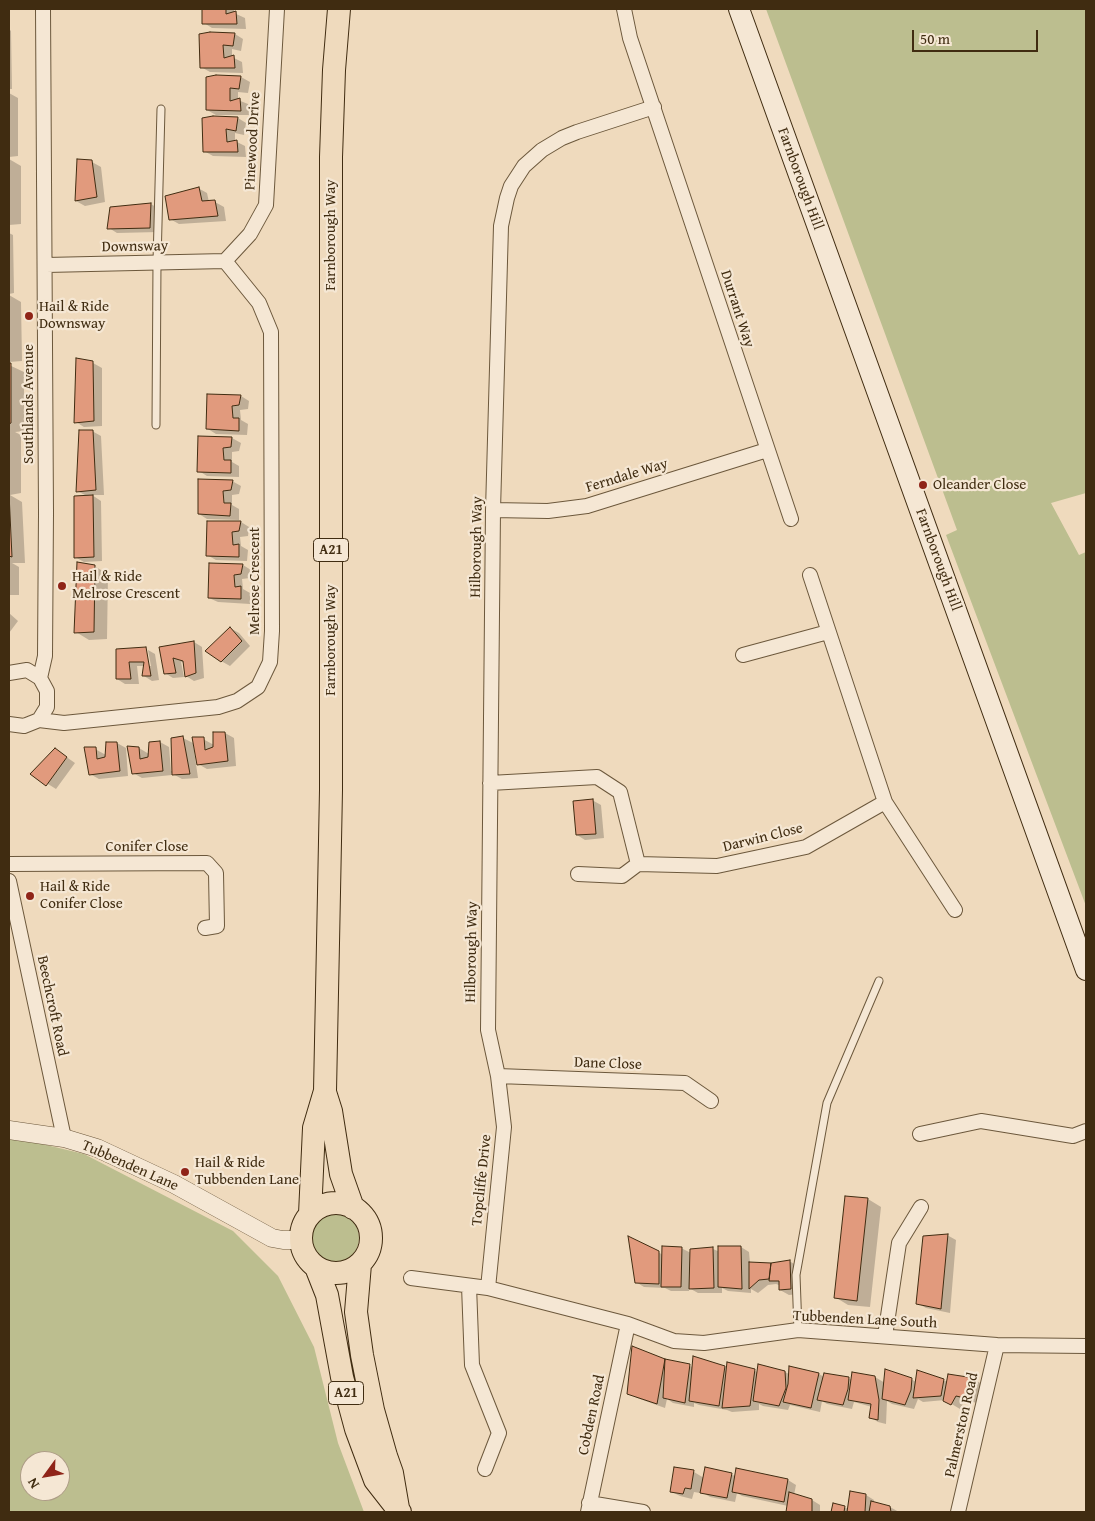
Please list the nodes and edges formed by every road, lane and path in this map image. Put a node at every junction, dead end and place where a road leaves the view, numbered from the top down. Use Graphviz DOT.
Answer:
graph roads {
  1 [pos="43,9"];
  2 [pos="277,9"];
  3 [pos="339,9"];
  4 [pos="624,9"];
  5 [pos="738,9"];
  6 [pos="654,107"];
  7 [pos="160,109"];
  8 [pos="225,261"];
  9 [pos="157,262"];
  10 [pos="46,265"];
  11 [pos="156,425"];
  12 [pos="767,450"];
  13 [pos="493,510"];
  14 [pos="791,520"];
  15 [pos="810,575"];
  16 [pos="828,632"];
  17 [pos="744,655"];
  18 [pos="9,673"];
  19 [pos="40,678"];
  20 [pos="39,720"];
  21 [pos="9,724"];
  22 [pos="490,784"];
  23 [pos="885,802"];
  24 [pos="9,864"];
  25 [pos="638,864"];
  26 [pos="578,874"];
  27 [pos="9,881"];
  28 [pos="955,910"];
  29 [pos="205,928"];
  30 [pos="1086,970"];
  31 [pos="879,981"];
  32 [pos="498,1076"];
  33 [pos="324,1091"];
  34 [pos="711,1101"];
  35 [pos="9,1130"];
  36 [pos="1086,1131"];
  37 [pos="920,1134"];
  38 [pos="64,1138"];
  39 [pos="922,1207"];
  40 [pos="353,1208"];
  41 [pos="310,1214"];
  42 [pos="300,1240"];
  43 [pos="360,1264"];
  44 [pos="316,1268"];
  45 [pos="410,1278"];
  46 [pos="469,1286"];
  47 [pos="488,1288"];
  48 [pos="628,1324"];
  49 [pos="798,1330"];
  50 [pos="884,1336"];
  51 [pos="997,1345"];
  52 [pos="1086,1346"];
  53 [pos="485,1470"];
  54 [pos="589,1508"];
  55 [pos="399,1511"];
  56 [pos="643,1512"];
  57 [pos="958,1512"];
  1 -- 10 [label="street, Southlands Avenue"];
  2 -- 8 [label="street, Pinewood Drive"];
  3 -- 33 [label="highway, Farnborough Way / A21"];
  4 -- 6 [label="street, Durrant Way"];
  5 -- 30 [label="main road, Farnborough Hill"];
  6 -- 12 [label="street, Durrant Way"];
  6 -- 13 [label="street, Hilborough Way"];
  7 -- 9 [label="lane"];
  8 -- 9 [label="street, Downsway"];
  8 -- 20 [label="street, Melrose Crescent"];
  9 -- 10 [label="street, Downsway"];
  9 -- 11 [label="lane"];
  10 -- 19 [label="street, Southlands Avenue"];
  12 -- 13 [label="street, Ferndale Way"];
  12 -- 14 [label="street, Durrant Way"];
  13 -- 22 [label="street, Hilborough Way"];
  15 -- 16 [label="street"];
  16 -- 17 [label="street"];
  16 -- 23 [label="street"];
  18 -- 19 [label="street"];
  19 -- 20 [label="street"];
  20 -- 21 [label="street, Melrose Crescent"];
  22 -- 25 [label="street"];
  22 -- 32 [label="street, Hilborough Way"];
  23 -- 25 [label="street, Darwin Close"];
  23 -- 28 [label="street"];
  24 -- 29 [label="street, Conifer Close"];
  25 -- 26 [label="street"];
  27 -- 38 [label="street, Beechcroft Road"];
  31 -- 49 [label="lane"];
  32 -- 34 [label="street, Dane Close"];
  32 -- 47 [label="street, Topcliffe Drive"];
  33 -- 40 [label="highway, Farnborough Way / A21"];
  33 -- 41 [label="highway, Farnborough Way / A21"];
  35 -- 38 [label="street, Tubbenden Lane"];
  36 -- 37 [label="street"];
  38 -- 42 [label="street, Tubbenden Lane"];
  39 -- 50 [label="street"];
  40 -- 41 [label="highway"];
  40 -- 43 [label="highway"];
  41 -- 42 [label="highway"];
  42 -- 44 [label="highway"];
  43 -- 44 [label="highway"];
  43 -- 55 [label="highway, A21"];
  44 -- 55 [label="highway, A21"];
  45 -- 46 [label="street, Tubbenden Lane South"];
  46 -- 47 [label="street, Tubbenden Lane South"];
  46 -- 53 [label="street"];
  47 -- 48 [label="street, Tubbenden Lane South"];
  48 -- 49 [label="street, Tubbenden Lane South"];
  48 -- 54 [label="street, Cobden Road"];
  49 -- 50 [label="street, Tubbenden Lane South"];
  50 -- 51 [label="street, Tubbenden Lane South"];
  51 -- 52 [label="street, Tubbenden Lane South"];
  51 -- 57 [label="street, Palmerston Road"];
  54 -- 56 [label="street"];
}
